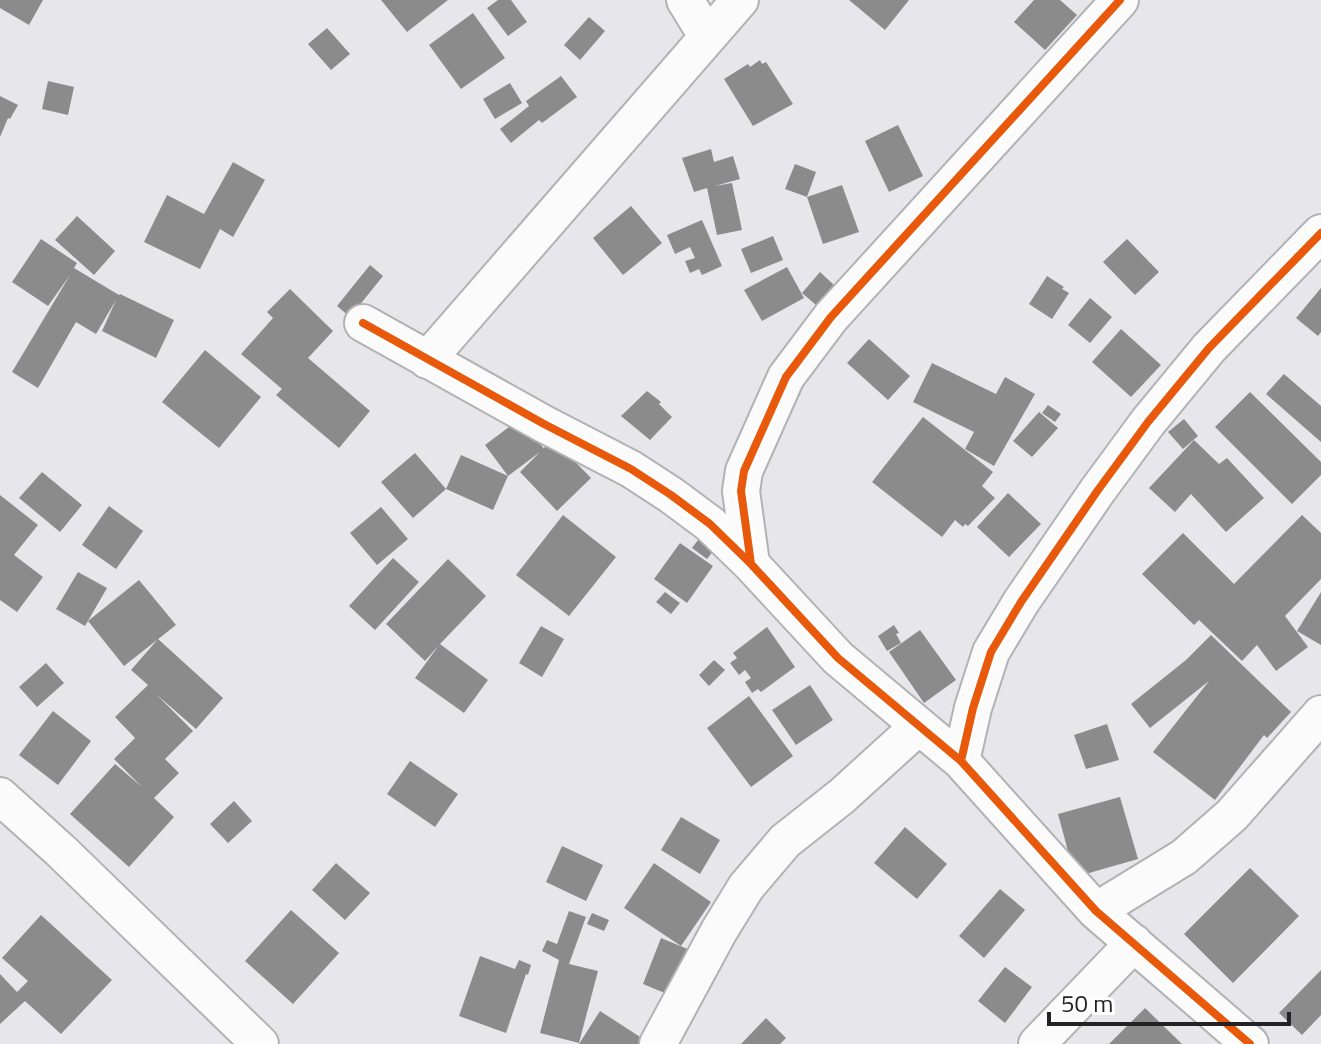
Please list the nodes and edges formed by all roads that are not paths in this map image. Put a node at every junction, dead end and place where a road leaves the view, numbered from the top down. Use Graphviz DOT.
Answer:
graph roads {
  1 [pos="685,0"];
  2 [pos="740,0"];
  3 [pos="1120,0"];
  4 [pos="707,36"];
  5 [pos="1321,233"];
  6 [pos="363,323"];
  7 [pos="427,360"];
  8 [pos="751,564"];
  9 [pos="1321,714"];
  10 [pos="919,726"];
  11 [pos="961,761"];
  12 [pos="0,796"];
  13 [pos="1096,911"];
  14 [pos="1134,943"];
  15 [pos="260,1044"];
  16 [pos="658,1044"];
  17 [pos="1037,1044"];
  18 [pos="1250,1044"];
  1 -- 4 [label="street"];
  2 -- 4 [label="street"];
  3 -- 8 [label="street"];
  4 -- 7 [label="street"];
  5 -- 11 [label="street"];
  6 -- 7 [label="street"];
  7 -- 8 [label="street"];
  8 -- 10 [label="street"];
  9 -- 13 [label="street"];
  10 -- 11 [label="street"];
  10 -- 16 [label="street"];
  11 -- 13 [label="street"];
  12 -- 15 [label="street"];
  13 -- 14 [label="street"];
  14 -- 17 [label="street"];
  14 -- 18 [label="street"];
}
